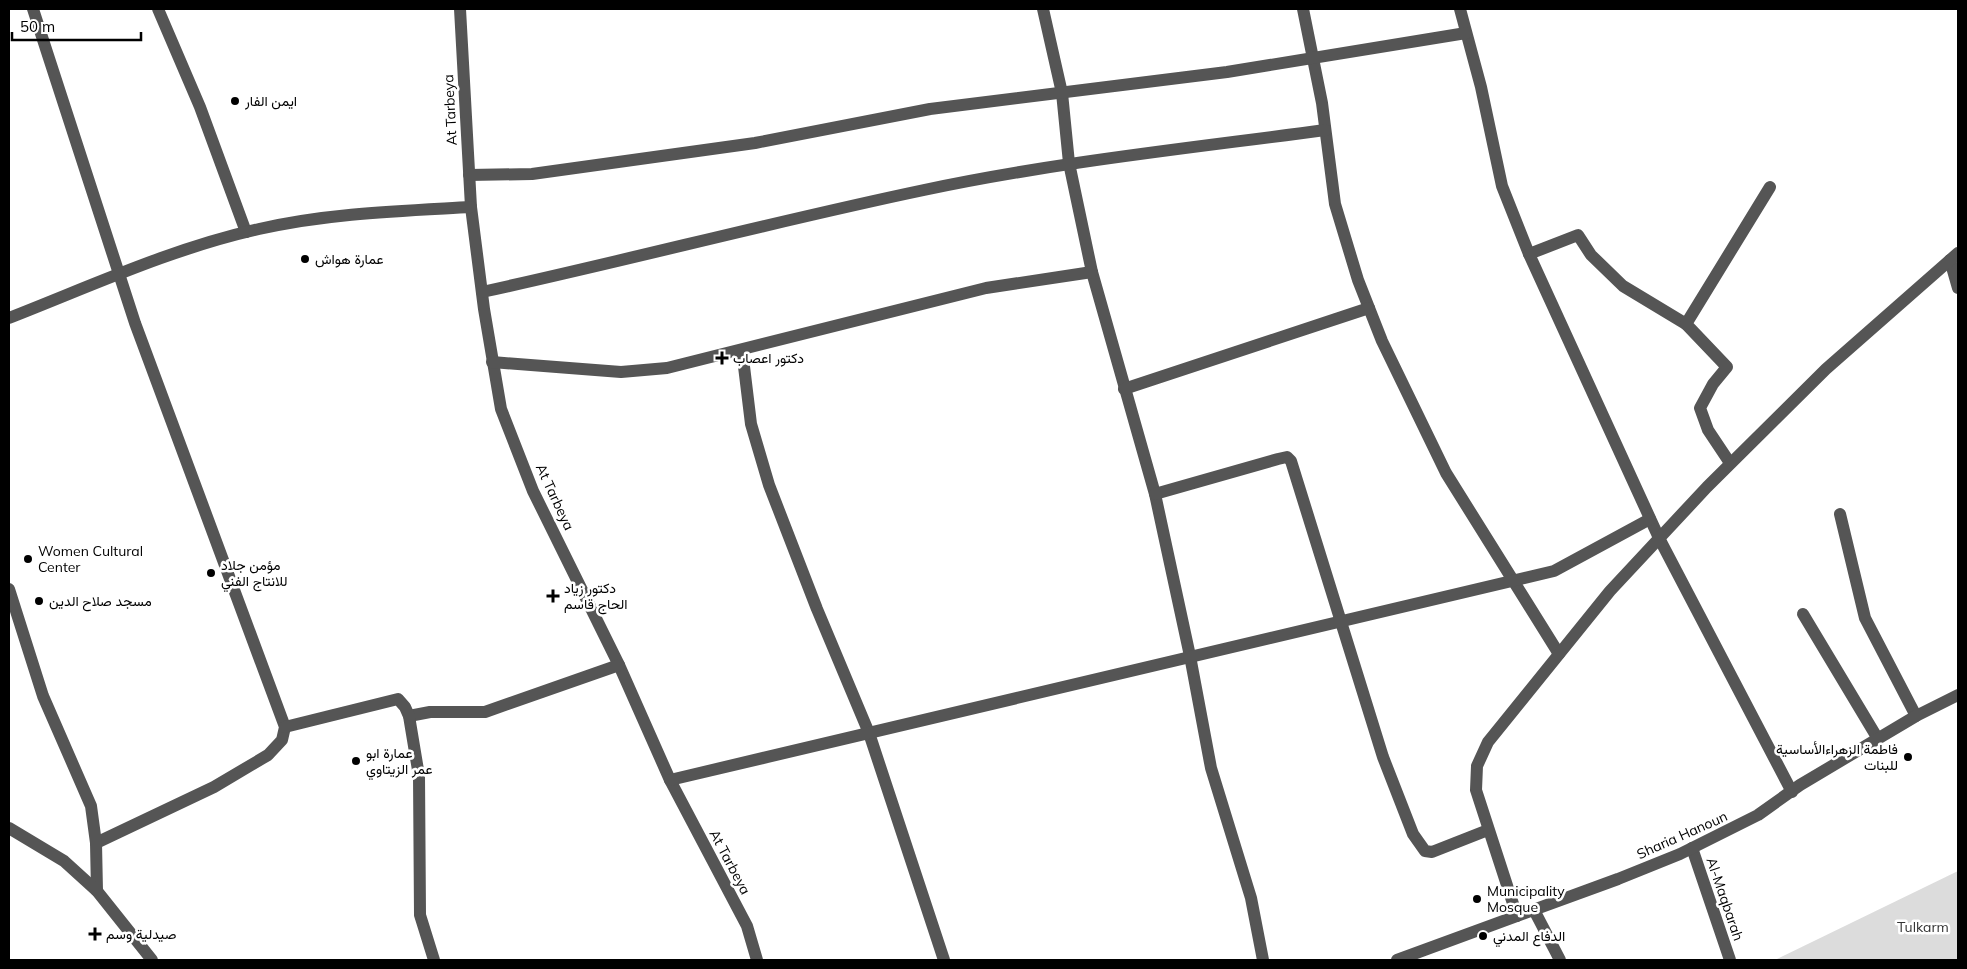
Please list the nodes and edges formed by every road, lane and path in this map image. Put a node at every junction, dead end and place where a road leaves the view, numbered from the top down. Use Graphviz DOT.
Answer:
graph roads {
  1 [pos="33,9"];
  2 [pos="158,9"];
  3 [pos="460,9"];
  4 [pos="1043,9"];
  5 [pos="1304,9"];
  6 [pos="1460,9"];
  7 [pos="1466,33"];
  8 [pos="1313,58"];
  9 [pos="1062,93"];
  10 [pos="1325,130"];
  11 [pos="1069,163"];
  12 [pos="469,175"];
  13 [pos="1770,187"];
  14 [pos="471,207"];
  15 [pos="246,232"];
  16 [pos="1529,254"];
  17 [pos="1954,257"];
  18 [pos="1092,272"];
  19 [pos="119,276"];
  20 [pos="1958,288"];
  21 [pos="482,292"];
  22 [pos="1369,308"];
  23 [pos="9,318"];
  24 [pos="1686,324"];
  25 [pos="742,350"];
  26 [pos="492,362"];
  27 [pos="1124,388"];
  28 [pos="1730,463"];
  29 [pos="1155,494"];
  30 [pos="1840,514"];
  31 [pos="1650,519"];
  32 [pos="1659,538"];
  33 [pos="1513,580"];
  34 [pos="9,589"];
  35 [pos="1803,614"];
  36 [pos="1340,621"];
  37 [pos="1559,654"];
  38 [pos="1190,656"];
  39 [pos="619,665"];
  40 [pos="1958,695"];
  41 [pos="409,716"];
  42 [pos="1916,716"];
  43 [pos="285,727"];
  44 [pos="869,733"];
  45 [pos="1878,739"];
  46 [pos="670,780"];
  47 [pos="1792,792"];
  48 [pos="9,828"];
  49 [pos="1488,830"];
  50 [pos="96,843"];
  51 [pos="1692,848"];
  52 [pos="97,891"];
  53 [pos="1534,910"];
  54 [pos="1517,916"];
  55 [pos="152,960"];
  56 [pos="434,960"];
  57 [pos="757,960"];
  58 [pos="944,960"];
  59 [pos="1263,960"];
  60 [pos="1397,960"];
  61 [pos="1560,960"];
  62 [pos="1730,960"];
  1 -- 19 [label="street"];
  2 -- 15 [label="street"];
  3 -- 12 [label="street, At Tarbeya"];
  4 -- 9 [label="street"];
  5 -- 8 [label="street"];
  6 -- 7 [label="street"];
  7 -- 8 [label="street"];
  7 -- 16 [label="street"];
  8 -- 9 [label="street"];
  8 -- 10 [label="street"];
  9 -- 11 [label="street"];
  9 -- 12 [label="street"];
  10 -- 11 [label="street"];
  10 -- 22 [label="street"];
  11 -- 18 [label="street"];
  11 -- 21 [label="street"];
  12 -- 14 [label="street, At Tarbeya"];
  13 -- 24 [label="street"];
  14 -- 15 [label="street"];
  14 -- 21 [label="street, At Tarbeya"];
  15 -- 19 [label="street"];
  16 -- 24 [label="street"];
  16 -- 31 [label="street"];
  17 -- 20 [label="street"];
  17 -- 28 [label="street"];
  18 -- 25 [label="street"];
  18 -- 27 [label="street"];
  19 -- 23 [label="street"];
  19 -- 43 [label="street"];
  21 -- 26 [label="street, At Tarbeya"];
  22 -- 27 [label="street"];
  22 -- 33 [label="street"];
  24 -- 28 [label="street"];
  25 -- 26 [label="street"];
  25 -- 44 [label="street"];
  26 -- 39 [label="street, At Tarbeya"];
  27 -- 29 [label="street"];
  28 -- 32 [label="street"];
  29 -- 36 [label="street"];
  29 -- 38 [label="street"];
  30 -- 42 [label="street"];
  31 -- 32 [label="street"];
  31 -- 33 [label="street"];
  32 -- 37 [label="street"];
  32 -- 47 [label="street"];
  33 -- 36 [label="street"];
  33 -- 37 [label="street"];
  34 -- 50 [label="street"];
  35 -- 45 [label="street"];
  36 -- 38 [label="street"];
  36 -- 49 [label="street"];
  37 -- 49 [label="street"];
  38 -- 44 [label="street"];
  38 -- 59 [label="street"];
  39 -- 41 [label="street"];
  39 -- 46 [label="street, At Tarbeya"];
  40 -- 42 [label="street, Sharia Hanoun"];
  41 -- 43 [label="street"];
  41 -- 56 [label="street"];
  42 -- 45 [label="street, Sharia Hanoun"];
  43 -- 50 [label="street"];
  44 -- 46 [label="street"];
  44 -- 58 [label="street"];
  45 -- 47 [label="street, Sharia Hanoun"];
  46 -- 57 [label="street, At Tarbeya"];
  47 -- 51 [label="street, Sharia Hanoun"];
  48 -- 52 [label="street"];
  49 -- 54 [label="street"];
  50 -- 52 [label="street"];
  51 -- 53 [label="street, Sharia Hanoun"];
  51 -- 62 [label="street, Al-Maqbarah"];
  52 -- 55 [label="street"];
  53 -- 54 [label="street, Sharia Hanoun"];
  53 -- 61 [label="street"];
  54 -- 60 [label="street, Sharia Hanoun"];
}
